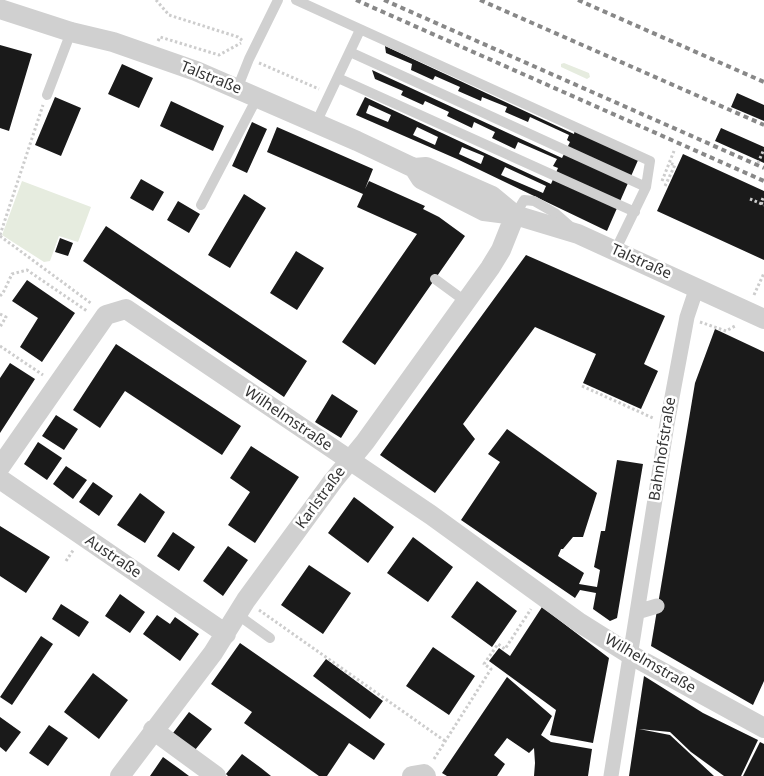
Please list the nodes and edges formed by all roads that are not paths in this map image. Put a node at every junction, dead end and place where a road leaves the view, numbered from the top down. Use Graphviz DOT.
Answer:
graph roads {
  1 [pos="278,0"];
  2 [pos="296,0"];
  3 [pos="0,9"];
  4 [pos="360,30"];
  5 [pos="71,32"];
  6 [pos="350,52"];
  7 [pos="338,78"];
  8 [pos="238,89"];
  9 [pos="47,95"];
  10 [pos="257,98"];
  11 [pos="316,123"];
  12 [pos="646,187"];
  13 [pos="201,205"];
  14 [pos="635,212"];
  15 [pos="516,215"];
  16 [pos="615,251"];
  17 [pos="435,279"];
  18 [pos="697,287"];
  19 [pos="465,302"];
  20 [pos="764,319"];
  21 [pos="349,460"];
  22 [pos="0,467"];
  23 [pos="0,479"];
  24 [pos="658,606"];
  25 [pos="242,608"];
  26 [pos="637,612"];
  27 [pos="226,634"];
  28 [pos="270,638"];
  29 [pos="630,656"];
  30 [pos="764,728"];
  31 [pos="153,730"];
  32 [pos="120,776"];
  33 [pos="216,776"];
  34 [pos="611,776"];
  1 -- 8 [label="lane"];
  2 -- 4 [label="lane"];
  3 -- 5 [label="street, Talstraße"];
  4 -- 6 [label="lane"];
  4 -- 12 [label="lane"];
  5 -- 8 [label="street, Talstraße"];
  5 -- 9 [label="lane"];
  6 -- 7 [label="lane"];
  6 -- 12 [label="lane"];
  7 -- 11 [label="lane"];
  7 -- 14 [label="lane"];
  8 -- 10 [label="street, Talstraße"];
  10 -- 11 [label="street, Talstraße"];
  10 -- 13 [label="lane"];
  11 -- 15 [label="street, Talstraße"];
  12 -- 14 [label="lane"];
  14 -- 16 [label="lane"];
  15 -- 16 [label="street, Talstraße"];
  15 -- 19 [label="street, Karlstraße"];
  16 -- 18 [label="street, Talstraße"];
  17 -- 19 [label="lane"];
  18 -- 20 [label="street, Talstraße"];
  18 -- 26 [label="street, Bahnhofstraße"];
  19 -- 21 [label="street, Karlstraße"];
  21 -- 22 [label="street, Wilhelmstraße"];
  21 -- 25 [label="street, Karlstraße"];
  21 -- 29 [label="street, Wilhelmstraße"];
  23 -- 27 [label="street, Austraße"];
  24 -- 26 [label="street"];
  25 -- 27 [label="street, Karlstraße"];
  25 -- 28 [label="lane"];
  26 -- 29 [label="street, Bahnhofstraße"];
  27 -- 31 [label="street, Karlstraße"];
  29 -- 30 [label="street, Wilhelmstraße"];
  29 -- 34 [label="street, Bahnhofstraße"];
  31 -- 32 [label="street, Karlstraße"];
  31 -- 33 [label="street"];
}
